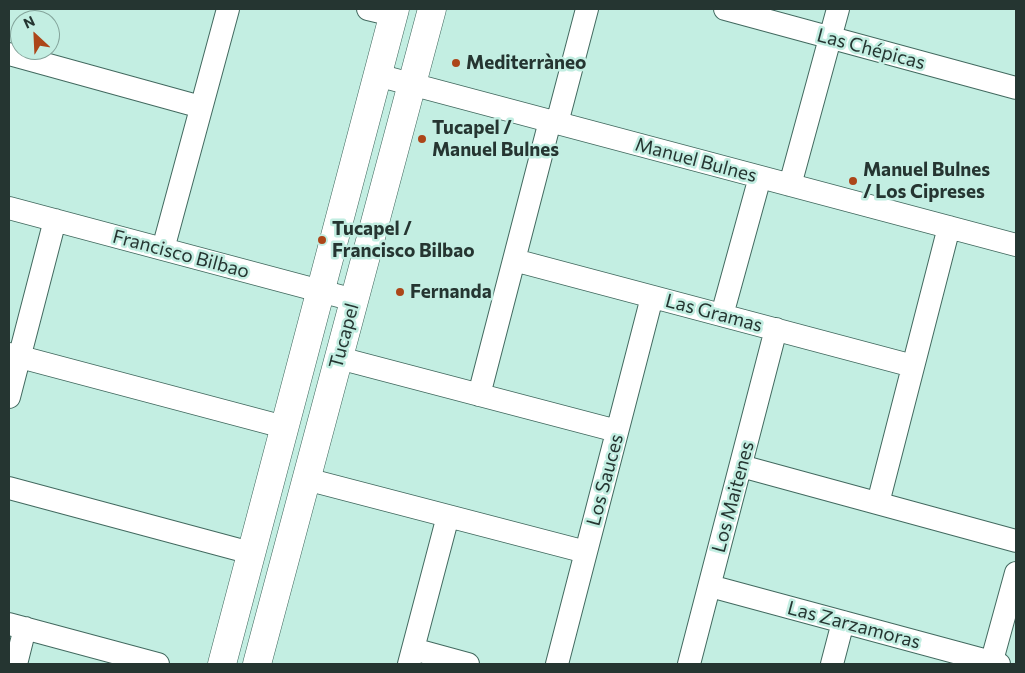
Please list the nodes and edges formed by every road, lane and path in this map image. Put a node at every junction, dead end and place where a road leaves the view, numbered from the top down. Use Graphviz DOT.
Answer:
graph roads {
  1 [pos="228,9"];
  2 [pos="432,9"];
  3 [pos="587,9"];
  4 [pos="726,9"];
  5 [pos="838,9"];
  6 [pos="385,11"];
  7 [pos="830,38"];
  8 [pos="9,54"];
  9 [pos="377,75"];
  10 [pos="412,84"];
  11 [pos="1016,88"];
  12 [pos="201,107"];
  13 [pos="553,122"];
  14 [pos="760,177"];
  15 [pos="790,185"];
  16 [pos="9,208"];
  17 [pos="55,220"];
  18 [pos="949,227"];
  19 [pos="1016,245"];
  20 [pos="163,249"];
  21 [pos="514,260"];
  22 [pos="320,291"];
  23 [pos="652,296"];
  24 [pos="354,300"];
  25 [pos="722,315"];
  26 [pos="776,330"];
  27 [pos="14,355"];
  28 [pos="338,358"];
  29 [pos="913,366"];
  30 [pos="479,395"];
  31 [pos="9,397"];
  32 [pos="284,427"];
  33 [pos="618,431"];
  34 [pos="741,466"];
  35 [pos="306,479"];
  36 [pos="9,488"];
  37 [pos="878,503"];
  38 [pos="448,516"];
  39 [pos="1016,541"];
  40 [pos="586,552"];
  41 [pos="251,553"];
  42 [pos="1016,573"];
  43 [pos="710,586"];
  44 [pos="844,622"];
  45 [pos="17,626"];
  46 [pos="411,657"];
  47 [pos="16,664"];
  48 [pos="158,664"];
  49 [pos="222,664"];
  50 [pos="257,664"];
  51 [pos="468,664"];
  52 [pos="557,664"];
  53 [pos="689,664"];
  54 [pos="832,664"];
  55 [pos="994,664"];
  1 -- 12 [label="street"];
  2 -- 10 [label="main road, Tucapel"];
  3 -- 13 [label="street"];
  4 -- 7 [label="street, Las Chépicas"];
  5 -- 7 [label="street"];
  6 -- 9 [label="main road, Tucapel"];
  7 -- 11 [label="street, Las Chépicas"];
  7 -- 15 [label="street"];
  8 -- 12 [label="street"];
  9 -- 10 [label="street, Manuel Bulnes"];
  9 -- 22 [label="main road, Tucapel"];
  10 -- 13 [label="street, Manuel Bulnes"];
  10 -- 24 [label="main road, Tucapel"];
  12 -- 20 [label="street"];
  13 -- 14 [label="street, Manuel Bulnes"];
  13 -- 21 [label="street"];
  14 -- 15 [label="street, Manuel Bulnes"];
  14 -- 25 [label="street"];
  15 -- 18 [label="street, Manuel Bulnes"];
  16 -- 17 [label="street, Francisco Bilbao"];
  17 -- 20 [label="street, Francisco Bilbao"];
  17 -- 27 [label="street"];
  18 -- 19 [label="street, Manuel Bulnes"];
  18 -- 29 [label="street"];
  20 -- 22 [label="street, Francisco Bilbao"];
  21 -- 23 [label="street, Las Gramas"];
  21 -- 30 [label="street"];
  22 -- 24 [label="street, Francisco Bilbao"];
  22 -- 32 [label="main road, Tucapel"];
  23 -- 25 [label="street, Las Gramas"];
  23 -- 33 [label="street, Los Sauces"];
  24 -- 28 [label="main road, Tucapel"];
  25 -- 26 [label="street, Las Gramas"];
  26 -- 29 [label="street, Las Gramas"];
  26 -- 34 [label="street, Los Maitenes"];
  27 -- 31 [label="street"];
  27 -- 32 [label="street"];
  28 -- 30 [label="street"];
  28 -- 35 [label="main road, Tucapel"];
  29 -- 37 [label="street"];
  30 -- 33 [label="street"];
  32 -- 41 [label="main road, Tucapel"];
  33 -- 40 [label="street, Los Sauces"];
  34 -- 37 [label="street"];
  34 -- 43 [label="street, Los Maitenes"];
  35 -- 38 [label="street"];
  35 -- 50 [label="main road, Tucapel"];
  36 -- 41 [label="street"];
  37 -- 39 [label="street"];
  38 -- 40 [label="street"];
  38 -- 46 [label="street"];
  40 -- 52 [label="street, Los Sauces"];
  41 -- 49 [label="main road, Tucapel"];
  42 -- 55 [label="street"];
  43 -- 44 [label="street, Las Zarzamoras"];
  43 -- 53 [label="street, Los Maitenes"];
  44 -- 54 [label="street"];
  44 -- 55 [label="street, Las Zarzamoras"];
  45 -- 47 [label="street"];
  45 -- 48 [label="street"];
  46 -- 51 [label="street"];
}
